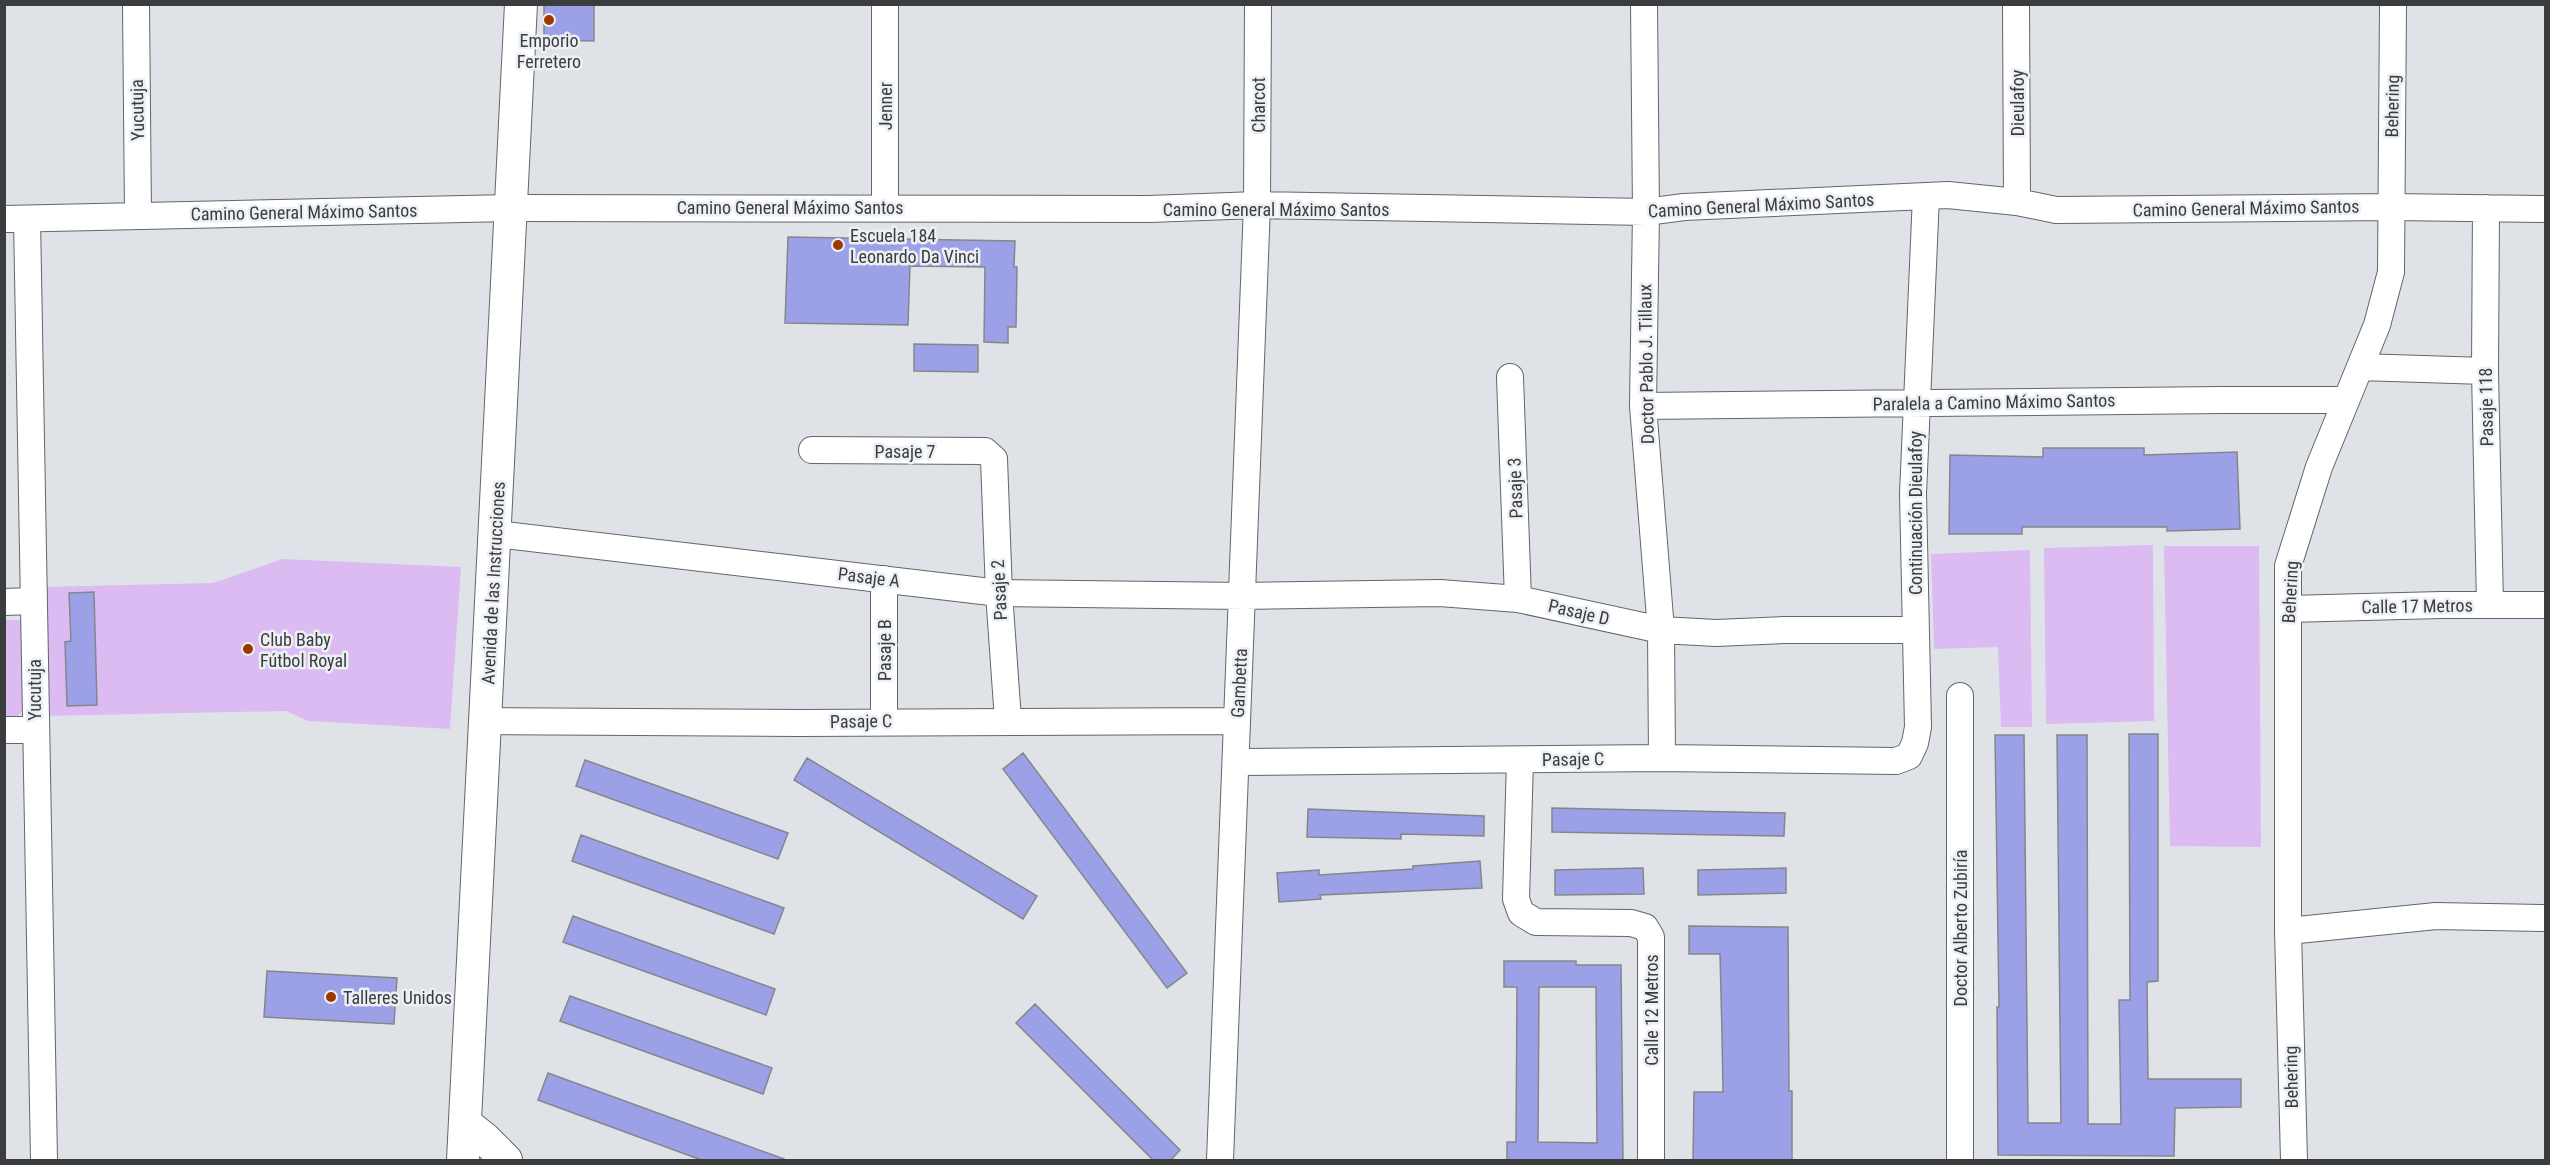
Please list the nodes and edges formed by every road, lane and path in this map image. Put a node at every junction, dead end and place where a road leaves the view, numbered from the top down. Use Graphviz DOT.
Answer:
graph roads {
  1 [pos="136,4"];
  2 [pos="521,4"];
  3 [pos="885,4"];
  4 [pos="1258,4"];
  5 [pos="1644,4"];
  6 [pos="2016,4"];
  7 [pos="2393,4"];
  8 [pos="1926,196"];
  9 [pos="2017,202"];
  10 [pos="1257,206"];
  11 [pos="885,207"];
  12 [pos="2392,207"];
  13 [pos="512,208"];
  14 [pos="2486,208"];
  15 [pos="2546,209"];
  16 [pos="1646,212"];
  17 [pos="138,216"];
  18 [pos="16,219"];
  19 [pos="2360,367"];
  20 [pos="2485,371"];
  21 [pos="1510,377"];
  22 [pos="2346,400"];
  23 [pos="1916,402"];
  24 [pos="1643,406"];
  25 [pos="812,450"];
  26 [pos="994,459"];
  27 [pos="496,534"];
  28 [pos="884,579"];
  29 [pos="999,593"];
  30 [pos="1243,596"];
  31 [pos="1518,599"];
  32 [pos="33,601"];
  33 [pos="4,602"];
  34 [pos="2490,605"];
  35 [pos="2546,605"];
  36 [pos="2288,609"];
  37 [pos="1661,630"];
  38 [pos="1914,630"];
  39 [pos="1960,696"];
  40 [pos="1008,720"];
  41 [pos="485,721"];
  42 [pos="884,721"];
  43 [pos="1237,721"];
  44 [pos="4,730"];
  45 [pos="35,730"];
  46 [pos="1908,756"];
  47 [pos="1662,758"];
  48 [pos="1520,760"];
  49 [pos="1236,762"];
  50 [pos="2546,918"];
  51 [pos="2288,931"];
  52 [pos="465,1123"];
  53 [pos="44,1161"];
  54 [pos="463,1161"];
  55 [pos="506,1161"];
  56 [pos="1220,1161"];
  57 [pos="1651,1161"];
  58 [pos="1960,1161"];
  59 [pos="2294,1161"];
  1 -- 17 [label="street, Yucutuja"];
  2 -- 13 [label="main road, Avenida de las Instrucciones"];
  3 -- 11 [label="street, Jenner"];
  4 -- 10 [label="street, Charcot"];
  5 -- 16 [label="street, Doctor Pablo J. Tillaux"];
  6 -- 9 [label="street, Dieulafoy"];
  7 -- 12 [label="street, Behering"];
  8 -- 9 [label="street, Camino General Máximo Santos"];
  8 -- 16 [label="street, Camino General Máximo Santos"];
  8 -- 23 [label="street, Continuación Dieulafoy"];
  9 -- 12 [label="street, Camino General Máximo Santos"];
  10 -- 11 [label="street, Camino General Máximo Santos"];
  10 -- 16 [label="street, Camino General Máximo Santos"];
  10 -- 30 [label="street, Gambetta"];
  11 -- 13 [label="street, Camino General Máximo Santos"];
  12 -- 14 [label="street, Camino General Máximo Santos"];
  12 -- 19 [label="street, Behering"];
  13 -- 17 [label="street, Camino General Máximo Santos"];
  13 -- 27 [label="main road, Avenida de las Instrucciones"];
  14 -- 15 [label="street, Camino General Máximo Santos"];
  14 -- 20 [label="street, Pasaje 118"];
  16 -- 24 [label="street, Doctor Pablo J. Tillaux"];
  17 -- 18 [label="street, Camino General Máximo Santos"];
  18 -- 32 [label="street, Yucutuja"];
  19 -- 20 [label="street"];
  19 -- 22 [label="street, Behering"];
  20 -- 34 [label="street, Pasaje 118"];
  21 -- 31 [label="street, Pasaje 3"];
  22 -- 23 [label="street, Paralela a Camino Máximo Santos"];
  22 -- 36 [label="street, Behering"];
  23 -- 24 [label="street, Paralela a Camino Máximo Santos"];
  23 -- 38 [label="street, Continuación Dieulafoy"];
  24 -- 37 [label="street, Doctor Pablo J. Tillaux"];
  25 -- 26 [label="street, Pasaje 7"];
  26 -- 29 [label="street, Pasaje 2"];
  27 -- 28 [label="street, Pasaje A"];
  27 -- 41 [label="main road, Avenida de las Instrucciones"];
  28 -- 29 [label="street, Pasaje A"];
  28 -- 42 [label="street, Pasaje B"];
  29 -- 30 [label="street, Pasaje A"];
  29 -- 40 [label="street, Pasaje 2"];
  30 -- 31 [label="street, Pasaje D"];
  30 -- 43 [label="street, Gambetta"];
  31 -- 37 [label="street, Pasaje D"];
  32 -- 33 [label="street"];
  32 -- 45 [label="street, Yucutuja"];
  34 -- 35 [label="street, Calle 17 Metros"];
  34 -- 36 [label="street, Calle 17 Metros"];
  36 -- 51 [label="street, Behering"];
  37 -- 38 [label="street, Pasaje D"];
  37 -- 47 [label="street, Doctor Pablo J. Tillaux"];
  38 -- 46 [label="street, Continuación Dieulafoy"];
  39 -- 58 [label="street, Doctor Alberto Zubiría"];
  40 -- 42 [label="street, Pasaje C"];
  40 -- 43 [label="street, Pasaje C"];
  41 -- 42 [label="street, Pasaje C"];
  41 -- 52 [label="main road, Avenida de las Instrucciones"];
  43 -- 49 [label="street, Gambetta"];
  44 -- 45 [label="street"];
  45 -- 53 [label="street, Yucutuja"];
  46 -- 47 [label="street, Pasaje C"];
  47 -- 48 [label="street, Pasaje C"];
  48 -- 49 [label="street, Pasaje C"];
  48 -- 57 [label="street, Calle 12 Metros"];
  49 -- 56 [label="street, Gambetta"];
  50 -- 51 [label="street"];
  51 -- 59 [label="street, Behering"];
  52 -- 54 [label="main road, Avenida de las Instrucciones"];
  52 -- 55 [label="main road"];
}
